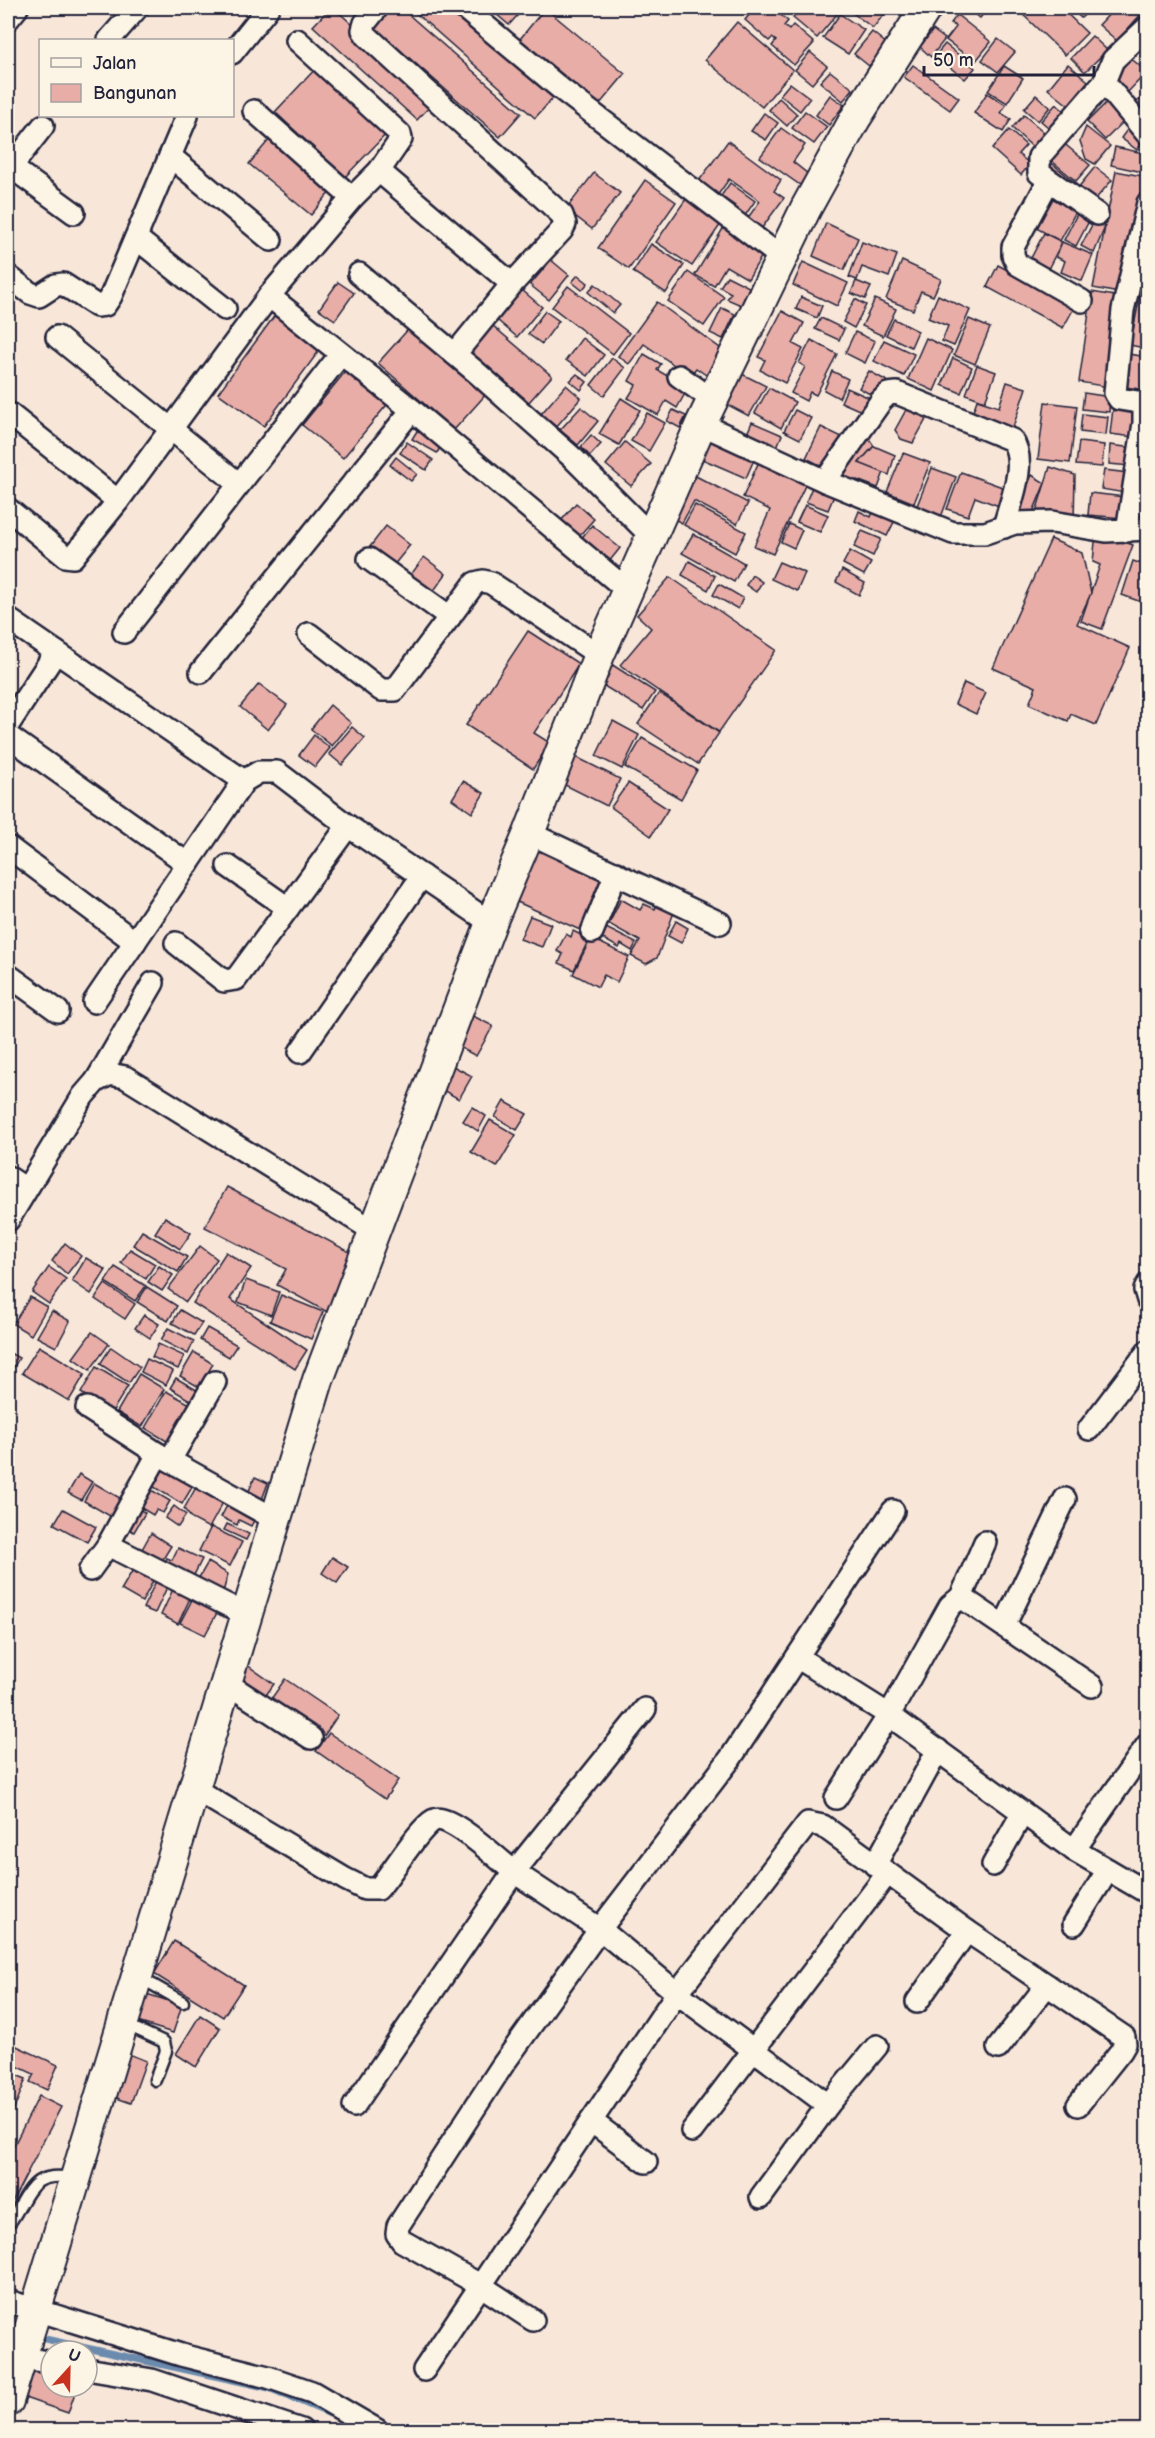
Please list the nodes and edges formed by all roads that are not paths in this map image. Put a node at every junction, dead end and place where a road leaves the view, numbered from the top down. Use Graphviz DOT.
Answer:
graph roads {
  1 [pos="17,8"];
  2 [pos="137,8"];
  3 [pos="268,8"];
  4 [pos="377,8"];
  5 [pos="464,8"];
  6 [pos="926,8"];
  7 [pos="8,19"];
  8 [pos="1148,27"];
  9 [pos="110,39"];
  10 [pos="297,40"];
  11 [pos="234,50"];
  12 [pos="1104,82"];
  13 [pos="254,111"];
  14 [pos="187,117"];
  15 [pos="43,126"];
  16 [pos="1148,135"];
  17 [pos="170,156"];
  18 [pos="9,169"];
  19 [pos="379,171"];
  20 [pos="1048,182"];
  21 [pos="352,198"];
  22 [pos="1148,203"];
  23 [pos="74,213"];
  24 [pos="1097,214"];
  25 [pos="136,238"];
  26 [pos="271,240"];
  27 [pos="782,258"];
  28 [pos="359,274"];
  29 [pos="8,276"];
  30 [pos="512,284"];
  31 [pos="269,296"];
  32 [pos="1082,301"];
  33 [pos="225,309"];
  34 [pos="57,338"];
  35 [pos="341,354"];
  36 [pos="455,354"];
  37 [pos="679,376"];
  38 [pos="1146,403"];
  39 [pos="412,410"];
  40 [pos="707,412"];
  41 [pos="8,414"];
  42 [pos="169,429"];
  43 [pos="825,481"];
  44 [pos="239,484"];
  45 [pos="118,501"];
  46 [pos="8,509"];
  47 [pos="1005,527"];
  48 [pos="1137,530"];
  49 [pos="651,536"];
  50 [pos="369,559"];
  51 [pos="627,590"];
  52 [pos="450,617"];
  53 [pos="8,619"];
  54 [pos="124,632"];
  55 [pos="309,634"];
  56 [pos="56,652"];
  57 [pos="599,655"];
  58 [pos="201,672"];
  59 [pos="8,725"];
  60 [pos="8,736"];
  61 [pos="244,781"];
  62 [pos="348,826"];
  63 [pos="530,833"];
  64 [pos="8,847"];
  65 [pos="188,864"];
  66 [pos="228,866"];
  67 [pos="616,873"];
  68 [pos="422,876"];
  69 [pos="288,908"];
  70 [pos="491,923"];
  71 [pos="720,923"];
  72 [pos="592,932"];
  73 [pos="135,942"];
  74 [pos="176,944"];
  75 [pos="8,975"];
  76 [pos="153,983"];
  77 [pos="94,1002"];
  78 [pos="58,1011"];
  79 [pos="300,1052"];
  80 [pos="96,1081"];
  81 [pos="8,1177"];
  82 [pos="26,1189"];
  83 [pos="8,1220"];
  84 [pos="374,1231"];
  85 [pos="1148,1284"];
  86 [pos="1148,1300"];
  87 [pos="1148,1351"];
  88 [pos="215,1382"];
  89 [pos="87,1408"];
  90 [pos="1089,1429"];
  91 [pos="164,1457"];
  92 [pos="1065,1499"];
  93 [pos="893,1511"];
  94 [pos="274,1519"];
  95 [pos="985,1542"];
  96 [pos="108,1545"];
  97 [pos="90,1570"];
  98 [pos="961,1597"];
  99 [pos="245,1614"];
  100 [pos="1004,1626"];
  101 [pos="797,1657"];
  102 [pos="225,1682"];
  103 [pos="1092,1686"];
  104 [pos="645,1709"];
  105 [pos="889,1714"];
  106 [pos="311,1738"];
  107 [pos="1148,1744"];
  108 [pos="938,1750"];
  109 [pos="193,1788"];
  110 [pos="836,1798"];
  111 [pos="1022,1814"];
  112 [pos="1074,1850"];
  113 [pos="993,1865"];
  114 [pos="881,1869"];
  115 [pos="1108,1870"];
  116 [pos="514,1872"];
  117 [pos="1148,1893"];
  118 [pos="1074,1924"];
  119 [pos="600,1929"];
  120 [pos="967,1930"];
  121 [pos="136,1975"];
  122 [pos="1047,1985"];
  123 [pos="677,1993"];
  124 [pos="183,2002"];
  125 [pos="917,2002"];
  126 [pos="122,2023"];
  127 [pos="877,2046"];
  128 [pos="998,2048"];
  129 [pos="754,2050"];
  130 [pos="155,2080"];
  131 [pos="828,2105"];
  132 [pos="1078,2105"];
  133 [pos="354,2106"];
  134 [pos="591,2121"];
  135 [pos="692,2131"];
  136 [pos="646,2162"];
  137 [pos="77,2178"];
  138 [pos="761,2197"];
  139 [pos="11,2221"];
  140 [pos="480,2285"];
  141 [pos="8,2301"];
  142 [pos="532,2320"];
  143 [pos="28,2335"];
  144 [pos="39,2348"];
  145 [pos="424,2370"];
  146 [pos="99,2371"];
  147 [pos="8,2401"];
  148 [pos="301,2430"];
  149 [pos="377,2430"];
  1 -- 7 [label="street"];
  2 -- 9 [label="street"];
  3 -- 11 [label="street"];
  4 -- 30 [label="street"];
  5 -- 27 [label="street"];
  6 -- 27 [label="street"];
  8 -- 12 [label="street"];
  10 -- 19 [label="street"];
  12 -- 16 [label="street"];
  12 -- 20 [label="street"];
  13 -- 21 [label="street"];
  14 -- 17 [label="street"];
  15 -- 18 [label="street"];
  17 -- 25 [label="street"];
  17 -- 26 [label="street"];
  18 -- 23 [label="street"];
  19 -- 21 [label="street"];
  19 -- 30 [label="street"];
  20 -- 24 [label="street"];
  20 -- 32 [label="street"];
  21 -- 31 [label="street"];
  22 -- 38 [label="street"];
  25 -- 29 [label="street"];
  25 -- 33 [label="street"];
  27 -- 40 [label="street"];
  28 -- 36 [label="street"];
  30 -- 36 [label="street"];
  31 -- 35 [label="street"];
  31 -- 42 [label="street"];
  34 -- 42 [label="street"];
  35 -- 39 [label="street"];
  35 -- 44 [label="street"];
  36 -- 49 [label="street"];
  37 -- 40 [label="street"];
  38 -- 48 [label="street"];
  39 -- 51 [label="street"];
  39 -- 58 [label="street"];
  40 -- 43 [label="street"];
  40 -- 49 [label="street"];
  41 -- 45 [label="street"];
  42 -- 44 [label="street"];
  42 -- 45 [label="street"];
  43 -- 47 [label="street"];
  43 -- 47 [label="street"];
  44 -- 54 [label="street"];
  45 -- 46 [label="street"];
  47 -- 48 [label="street"];
  49 -- 51 [label="street"];
  50 -- 52 [label="street"];
  51 -- 57 [label="street"];
  52 -- 55 [label="street"];
  52 -- 57 [label="street"];
  53 -- 56 [label="street"];
  56 -- 59 [label="street"];
  56 -- 61 [label="street"];
  57 -- 63 [label="street"];
  60 -- 65 [label="street"];
  61 -- 62 [label="street"];
  61 -- 65 [label="street"];
  62 -- 68 [label="street"];
  62 -- 69 [label="street"];
  63 -- 67 [label="street"];
  63 -- 70 [label="street"];
  64 -- 73 [label="street"];
  65 -- 73 [label="street"];
  66 -- 69 [label="street"];
  67 -- 71 [label="street"];
  67 -- 72 [label="street"];
  68 -- 70 [label="street"];
  68 -- 79 [label="street"];
  69 -- 74 [label="street"];
  70 -- 84 [label="street"];
  73 -- 77 [label="street"];
  75 -- 78 [label="street"];
  76 -- 80 [label="street"];
  80 -- 82 [label="street"];
  80 -- 84 [label="street"];
  81 -- 82 [label="street"];
  82 -- 83 [label="street"];
  84 -- 94 [label="street"];
  85 -- 86 [label="street"];
  87 -- 90 [label="street"];
  88 -- 91 [label="street"];
  89 -- 91 [label="street"];
  91 -- 94 [label="street"];
  91 -- 96 [label="street"];
  92 -- 100 [label="street"];
  93 -- 101 [label="street"];
  94 -- 99 [label="street"];
  95 -- 98 [label="street"];
  96 -- 97 [label="street"];
  96 -- 99 [label="street"];
  98 -- 100 [label="street"];
  98 -- 105 [label="street"];
  99 -- 102 [label="street"];
  100 -- 103 [label="street"];
  101 -- 105 [label="street"];
  101 -- 119 [label="street"];
  102 -- 106 [label="street"];
  102 -- 109 [label="street"];
  104 -- 116 [label="street"];
  105 -- 108 [label="street"];
  105 -- 110 [label="street"];
  107 -- 112 [label="street"];
  108 -- 111 [label="street"];
  108 -- 114 [label="street"];
  109 -- 116 [label="street"];
  109 -- 121 [label="street"];
  111 -- 112 [label="street"];
  111 -- 113 [label="street"];
  112 -- 115 [label="street"];
  114 -- 120 [label="street"];
  114 -- 123 [label="street"];
  114 -- 129 [label="street"];
  115 -- 117 [label="street"];
  115 -- 118 [label="street"];
  116 -- 119 [label="street"];
  116 -- 133 [label="street"];
  119 -- 123 [label="street"];
  119 -- 140 [label="street"];
  120 -- 122 [label="street"];
  120 -- 125 [label="street"];
  121 -- 124 [label="lane"];
  121 -- 126 [label="street"];
  122 -- 128 [label="street"];
  122 -- 132 [label="street"];
  123 -- 129 [label="street"];
  123 -- 134 [label="street"];
  126 -- 130 [label="lane"];
  126 -- 137 [label="street"];
  127 -- 131 [label="street"];
  129 -- 131 [label="street"];
  129 -- 135 [label="street"];
  131 -- 138 [label="street"];
  134 -- 136 [label="street"];
  134 -- 140 [label="street"];
  137 -- 139 [label="lane"];
  137 -- 143 [label="street"];
  140 -- 142 [label="street"];
  140 -- 145 [label="street"];
  141 -- 143 [label="street"];
  143 -- 144 [label="street"];
  143 -- 147 [label="street"];
  143 -- 149 [label="street"];
  146 -- 148 [label="street"];
}
